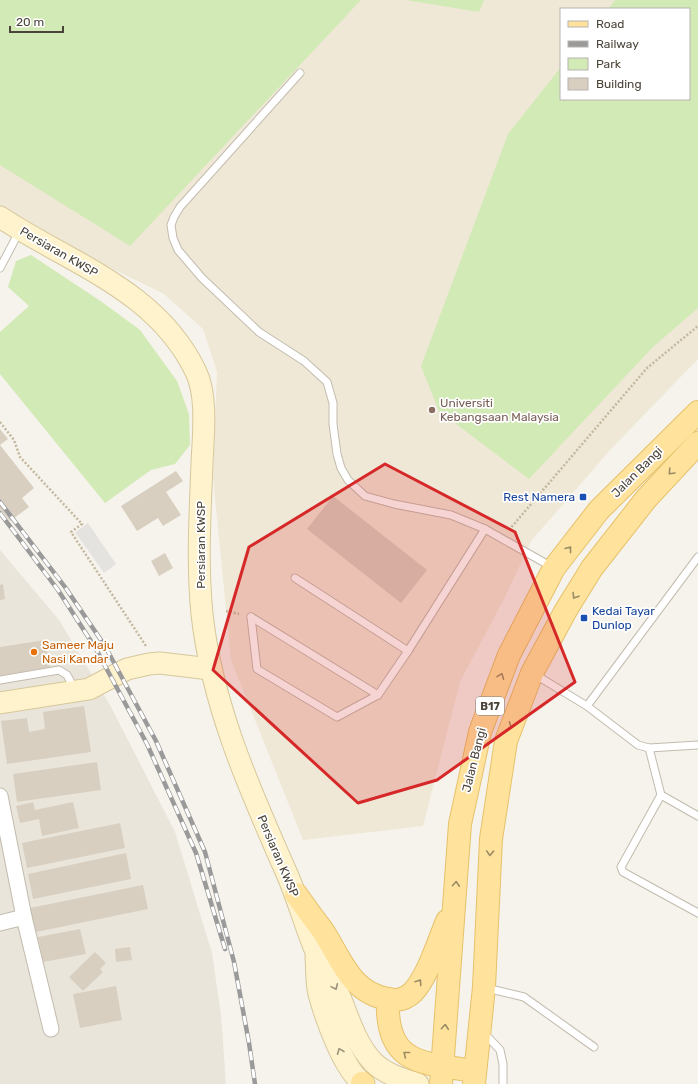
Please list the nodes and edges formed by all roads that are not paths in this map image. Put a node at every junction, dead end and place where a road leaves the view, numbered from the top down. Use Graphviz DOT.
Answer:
graph roads {
  1 [pos="300,73"];
  2 [pos="0,217"];
  3 [pos="20,230"];
  4 [pos="0,268"];
  5 [pos="698,412"];
  6 [pos="698,443"];
  7 [pos="484,529"];
  8 [pos="698,557"];
  9 [pos="554,568"];
  10 [pos="295,578"];
  11 [pos="408,651"];
  12 [pos="210,669"];
  13 [pos="532,673"];
  14 [pos="0,680"];
  15 [pos="76,692"];
  16 [pos="378,695"];
  17 [pos="0,703"];
  18 [pos="587,706"];
  19 [pos="698,745"];
  20 [pos="649,748"];
  21 [pos="661,795"];
  22 [pos="0,796"];
  23 [pos="698,816"];
  24 [pos="296,894"];
  25 [pos="454,905"];
  26 [pos="698,913"];
  27 [pos="24,918"];
  28 [pos="0,923"];
  29 [pos="316,953"];
  30 [pos="484,987"];
  31 [pos="388,999"];
  32 [pos="51,1029"];
  33 [pos="479,1029"];
  34 [pos="594,1047"];
  35 [pos="441,1075"];
  36 [pos="474,1078"];
  37 [pos="363,1084"];
  38 [pos="418,1084"];
  39 [pos="503,1084"];
  1 -- 7 [label="lane"];
  2 -- 3 [label="street, Persiaran KWSP"];
  3 -- 4 [label="lane"];
  3 -- 12 [label="street, Persiaran KWSP"];
  9 -- 5 [label="main road, Jalan Bangi / B17, one-way"];
  6 -- 13 [label="main road, Jalan Bangi / B17, one-way"];
  7 -- 9 [label="lane"];
  7 -- 11 [label="lane"];
  8 -- 18 [label="lane"];
  25 -- 9 [label="main road, Jalan Bangi / B17, one-way"];
  10 -- 11 [label="lane"];
  11 -- 16 [label="lane"];
  12 -- 15 [label="street"];
  12 -- 24 [label="street, Persiaran KWSP"];
  13 -- 18 [label="lane"];
  13 -- 30 [label="main road, Jalan Bangi / B17, one-way"];
  14 -- 15 [label="lane"];
  15 -- 17 [label="street"];
  16 -- 16 [label="lane"];
  18 -- 20 [label="lane"];
  19 -- 20 [label="lane"];
  20 -- 21 [label="lane"];
  21 -- 23 [label="lane"];
  21 -- 26 [label="lane"];
  22 -- 27 [label="street"];
  24 -- 29 [label="street, Persiaran KWSP"];
  24 -- 31 [label="main road"];
  31 -- 25 [label="main road, one-way"];
  35 -- 25 [label="main road, Jalan Bangi / B17, one-way"];
  27 -- 28 [label="street"];
  27 -- 32 [label="street"];
  37 -- 29 [label="street, Persiaran KWSP, one-way"];
  29 -- 38 [label="street, Persiaran KWSP, one-way"];
  30 -- 33 [label="main road, Jalan Bangi / B17"];
  30 -- 34 [label="lane"];
  35 -- 31 [label="main road, one-way"];
  33 -- 36 [label="main road, Jalan Bangi / B17"];
  33 -- 39 [label="lane"];
  35 -- 36 [label="main road"];
}
